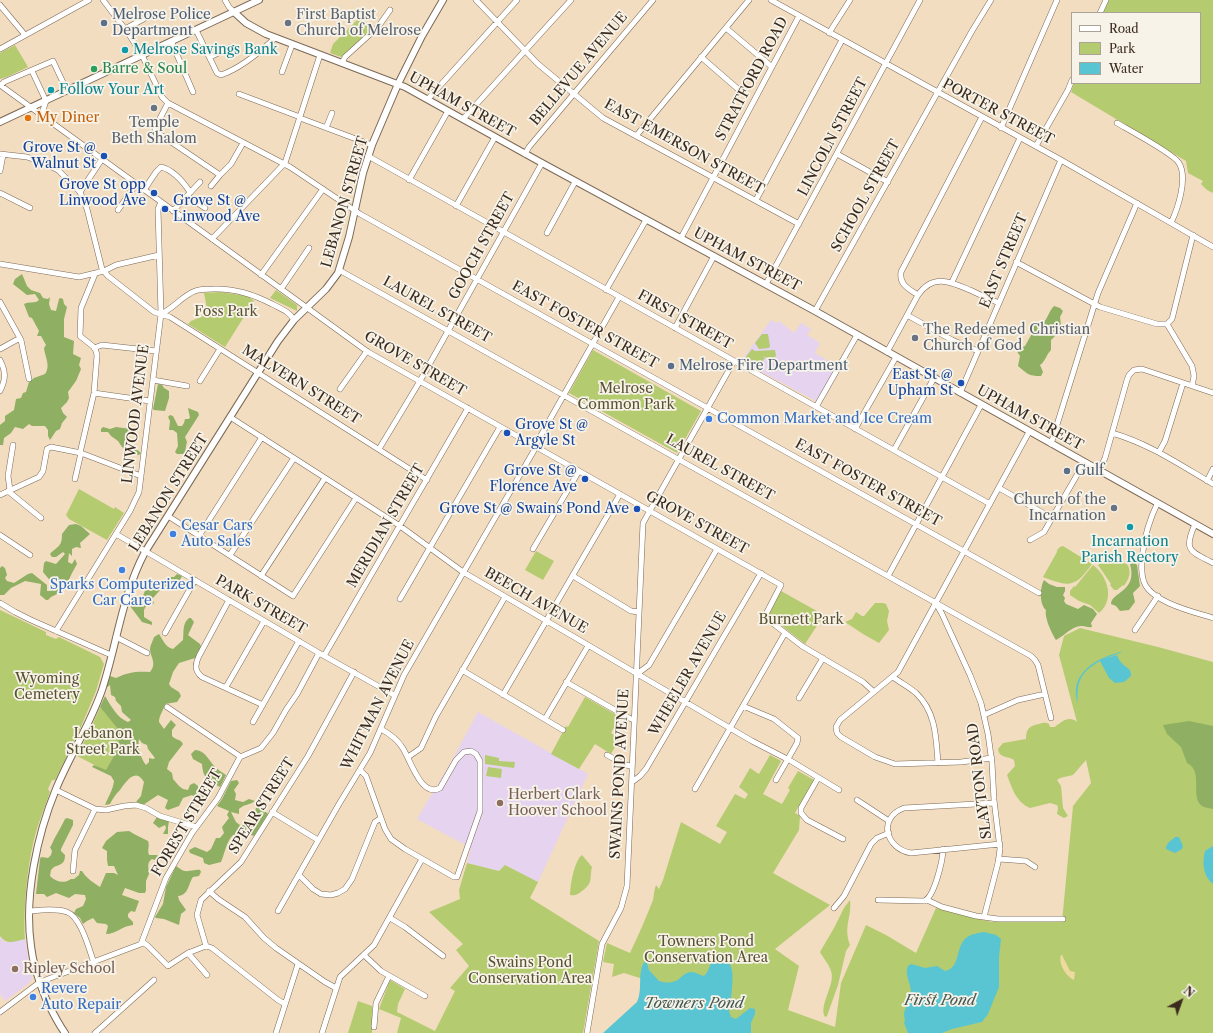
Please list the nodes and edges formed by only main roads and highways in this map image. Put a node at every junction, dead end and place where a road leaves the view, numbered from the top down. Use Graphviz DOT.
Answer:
graph roads {
  1 [pos="259,0"];
  2 [pos="443,0"];
  3 [pos="234,12"];
  4 [pos="398,84"];
  5 [pos="0,122"];
  6 [pos="1213,534"];
  7 [pos="65,1033"];
  1 -- 3 [label="main road"];
  2 -- 4 [label="main road, LEBANON STREET"];
  3 -- 4 [label="main road, UPHAM STREET"];
  3 -- 5 [label="main road"];
  4 -- 6 [label="main road, UPHAM STREET"];
  4 -- 7 [label="main road, LEBANON STREET"];
}
